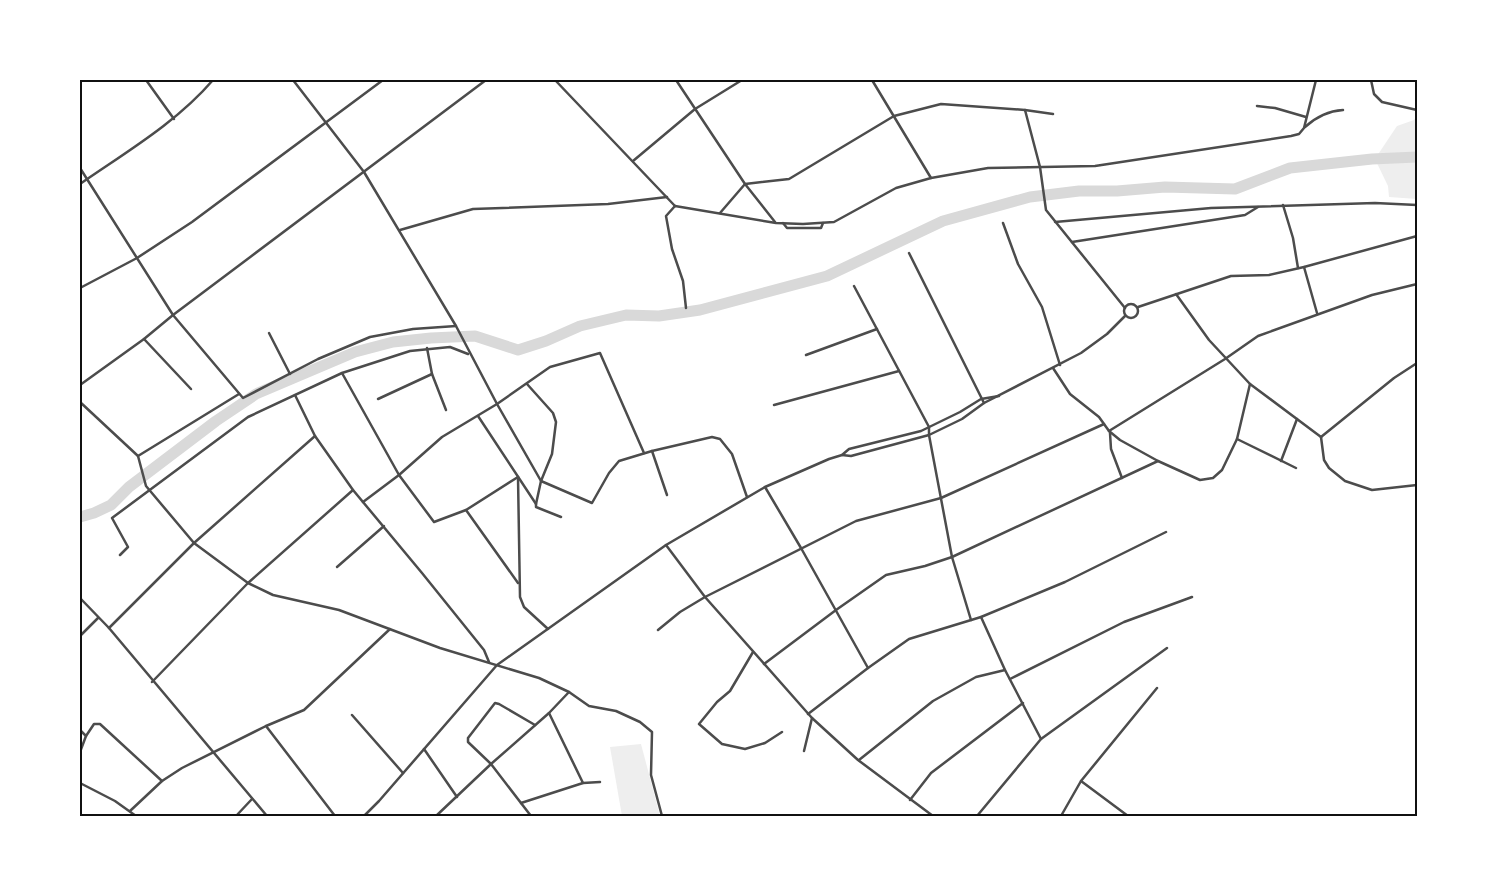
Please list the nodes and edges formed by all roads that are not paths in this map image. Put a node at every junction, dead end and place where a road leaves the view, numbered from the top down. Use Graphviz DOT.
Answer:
graph roads {
  1 [pos="146,80"];
  2 [pos="213,80"];
  3 [pos="293,80"];
  4 [pos="383,80"];
  5 [pos="486,80"];
  6 [pos="555,80"];
  7 [pos="676,80"];
  8 [pos="742,80"];
  9 [pos="872,80"];
  10 [pos="1316,80"];
  11 [pos="1371,80"];
  12 [pos="1258,106"];
  13 [pos="695,110"];
  14 [pos="1025,110"];
  15 [pos="1343,110"];
  16 [pos="1417,110"];
  17 [pos="1053,114"];
  18 [pos="894,116"];
  19 [pos="1306,117"];
  20 [pos="174,118"];
  21 [pos="326,123"];
  22 [pos="1304,128"];
  23 [pos="633,161"];
  24 [pos="80,168"];
  25 [pos="1040,168"];
  26 [pos="364,172"];
  27 [pos="931,178"];
  28 [pos="87,179"];
  29 [pos="80,184"];
  30 [pos="745,184"];
  31 [pos="667,198"];
  32 [pos="1283,205"];
  33 [pos="1417,205"];
  34 [pos="675,206"];
  35 [pos="1259,206"];
  36 [pos="720,213"];
  37 [pos="1055,222"];
  38 [pos="776,223"];
  39 [pos="1004,223"];
  40 [pos="400,230"];
  41 [pos="1417,236"];
  42 [pos="1072,242"];
  43 [pos="909,253"];
  44 [pos="137,258"];
  45 [pos="1304,267"];
  46 [pos="1298,268"];
  47 [pos="1417,284"];
  48 [pos="854,286"];
  49 [pos="80,288"];
  50 [pos="1176,294"];
  51 [pos="1138,307"];
  52 [pos="686,308"];
  53 [pos="1125,308"];
  54 [pos="1317,313"];
  55 [pos="173,315"];
  56 [pos="1126,316"];
  57 [pos="456,326"];
  58 [pos="877,330"];
  59 [pos="269,333"];
  60 [pos="144,339"];
  61 [pos="427,348"];
  62 [pos="470,354"];
  63 [pos="806,355"];
  64 [pos="1226,359"];
  65 [pos="1417,362"];
  66 [pos="1060,365"];
  67 [pos="1053,368"];
  68 [pos="899,371"];
  69 [pos="342,373"];
  70 [pos="290,374"];
  71 [pos="432,374"];
  72 [pos="80,384"];
  73 [pos="527,384"];
  74 [pos="1250,384"];
  75 [pos="191,389"];
  76 [pos="239,394"];
  77 [pos="295,395"];
  78 [pos="999,396"];
  79 [pos="981,399"];
  80 [pos="378,400"];
  81 [pos="80,402"];
  82 [pos="497,404"];
  83 [pos="984,404"];
  84 [pos="774,405"];
  85 [pos="446,410"];
  86 [pos="478,416"];
  87 [pos="1297,419"];
  88 [pos="1104,424"];
  89 [pos="929,427"];
  90 [pos="1110,431"];
  91 [pos="929,435"];
  92 [pos="315,436"];
  93 [pos="1320,436"];
  94 [pos="1237,439"];
  95 [pos="652,451"];
  96 [pos="644,453"];
  97 [pos="842,455"];
  98 [pos="138,456"];
  99 [pos="1158,461"];
  100 [pos="1281,461"];
  101 [pos="1296,468"];
  102 [pos="400,475"];
  103 [pos="518,477"];
  104 [pos="1122,478"];
  105 [pos="541,481"];
  106 [pos="1417,485"];
  107 [pos="765,487"];
  108 [pos="148,488"];
  109 [pos="353,490"];
  110 [pos="667,495"];
  111 [pos="747,497"];
  112 [pos="941,498"];
  113 [pos="363,502"];
  114 [pos="536,506"];
  115 [pos="466,510"];
  116 [pos="561,517"];
  117 [pos="384,526"];
  118 [pos="1166,532"];
  119 [pos="194,542"];
  120 [pos="666,545"];
  121 [pos="801,548"];
  122 [pos="120,555"];
  123 [pos="952,557"];
  124 [pos="337,567"];
  125 [pos="248,583"];
  126 [pos="518,585"];
  127 [pos="705,597"];
  128 [pos="1192,597"];
  129 [pos="80,598"];
  130 [pos="836,610"];
  131 [pos="981,617"];
  132 [pos="98,618"];
  133 [pos="971,620"];
  134 [pos="109,628"];
  135 [pos="548,628"];
  136 [pos="390,629"];
  137 [pos="658,630"];
  138 [pos="80,636"];
  139 [pos="1167,648"];
  140 [pos="753,652"];
  141 [pos="490,662"];
  142 [pos="764,664"];
  143 [pos="497,665"];
  144 [pos="868,668"];
  145 [pos="1005,670"];
  146 [pos="1010,679"];
  147 [pos="152,682"];
  148 [pos="1158,688"];
  149 [pos="569,692"];
  150 [pos="1023,703"];
  151 [pos="549,713"];
  152 [pos="808,714"];
  153 [pos="352,715"];
  154 [pos="812,718"];
  155 [pos="536,725"];
  156 [pos="266,726"];
  157 [pos="80,730"];
  158 [pos="782,732"];
  159 [pos="86,736"];
  160 [pos="1041,739"];
  161 [pos="424,748"];
  162 [pos="804,751"];
  163 [pos="80,752"];
  164 [pos="214,753"];
  165 [pos="858,760"];
  166 [pos="491,764"];
  167 [pos="403,774"];
  168 [pos="1081,780"];
  169 [pos="162,781"];
  170 [pos="583,782"];
  171 [pos="600,782"];
  172 [pos="80,783"];
  173 [pos="457,797"];
  174 [pos="252,799"];
  175 [pos="910,800"];
  176 [pos="521,803"];
  177 [pos="130,811"];
  178 [pos="136,816"];
  179 [pos="236,816"];
  180 [pos="267,816"];
  181 [pos="335,816"];
  182 [pos="364,816"];
  183 [pos="436,816"];
  184 [pos="531,816"];
  185 [pos="662,816"];
  186 [pos="934,816"];
  187 [pos="977,816"];
  188 [pos="1061,816"];
  189 [pos="1128,816"];
  1 -- 20 [label="street"];
  2 -- 20 [label="street"];
  3 -- 21 [label="street"];
  4 -- 21 [label="street"];
  5 -- 26 [label="street"];
  6 -- 23 [label="street"];
  7 -- 13 [label="street"];
  8 -- 13 [label="street"];
  9 -- 18 [label="street"];
  10 -- 19 [label="street"];
  11 -- 16 [label="street"];
  12 -- 19 [label="street"];
  13 -- 23 [label="street"];
  13 -- 30 [label="street"];
  14 -- 17 [label="street"];
  14 -- 18 [label="street"];
  14 -- 25 [label="street"];
  15 -- 22 [label="street"];
  18 -- 27 [label="street"];
  18 -- 30 [label="street"];
  19 -- 22 [label="street"];
  20 -- 28 [label="street"];
  21 -- 26 [label="street"];
  21 -- 44 [label="street"];
  22 -- 25 [label="street"];
  23 -- 31 [label="street"];
  24 -- 28 [label="street"];
  25 -- 27 [label="street"];
  25 -- 37 [label="street"];
  26 -- 40 [label="street"];
  26 -- 55 [label="street"];
  27 -- 38 [label="street"];
  28 -- 29 [label="street"];
  28 -- 44 [label="street"];
  30 -- 36 [label="street"];
  30 -- 38 [label="street"];
  31 -- 34 [label="street"];
  31 -- 40 [label="street"];
  32 -- 33 [label="street"];
  32 -- 35 [label="street"];
  32 -- 46 [label="street"];
  34 -- 36 [label="street"];
  34 -- 52 [label="street"];
  35 -- 37 [label="street"];
  35 -- 42 [label="street"];
  36 -- 38 [label="street"];
  37 -- 42 [label="street"];
  39 -- 66 [label="street"];
  40 -- 57 [label="street"];
  41 -- 45 [label="street"];
  42 -- 53 [label="street"];
  43 -- 79 [label="street"];
  44 -- 49 [label="street"];
  44 -- 55 [label="street"];
  45 -- 46 [label="street"];
  45 -- 54 [label="street"];
  46 -- 50 [label="street"];
  47 -- 54 [label="street"];
  48 -- 58 [label="street"];
  50 -- 51 [label="street"];
  50 -- 64 [label="street"];
  51 -- 53 [label="street"];
  51 -- 56 [label="street"];
  53 -- 56 [label="street"];
  54 -- 64 [label="street"];
  55 -- 60 [label="street"];
  55 -- 76 [label="street"];
  56 -- 66 [label="street"];
  57 -- 62 [label="street"];
  57 -- 70 [label="street"];
  58 -- 63 [label="street"];
  58 -- 68 [label="street"];
  59 -- 70 [label="street"];
  60 -- 72 [label="street"];
  60 -- 75 [label="street"];
  61 -- 62 [label="street"];
  61 -- 69 [label="street"];
  61 -- 71 [label="street"];
  62 -- 82 [label="street"];
  64 -- 74 [label="street"];
  64 -- 90 [label="street"];
  65 -- 93 [label="street"];
  66 -- 67 [label="street"];
  67 -- 78 [label="street"];
  67 -- 88 [label="street"];
  68 -- 84 [label="street"];
  68 -- 89 [label="street"];
  69 -- 77 [label="street"];
  69 -- 102 [label="street"];
  70 -- 76 [label="street"];
  71 -- 80 [label="street"];
  71 -- 85 [label="street"];
  73 -- 82 [label="street"];
  73 -- 96 [label="street"];
  73 -- 105 [label="street"];
  74 -- 87 [label="street"];
  74 -- 94 [label="street"];
  76 -- 98 [label="street"];
  77 -- 92 [label="street"];
  77 -- 108 [label="street"];
  78 -- 79 [label="street"];
  78 -- 83 [label="street"];
  79 -- 83 [label="street"];
  79 -- 89 [label="street"];
  81 -- 98 [label="street"];
  82 -- 86 [label="street"];
  82 -- 105 [label="street"];
  83 -- 91 [label="street"];
  86 -- 102 [label="street"];
  86 -- 103 [label="street"];
  87 -- 93 [label="street"];
  87 -- 100 [label="street"];
  88 -- 90 [label="street"];
  88 -- 112 [label="street"];
  89 -- 91 [label="street"];
  89 -- 97 [label="street"];
  90 -- 99 [label="street"];
  90 -- 104 [label="street"];
  91 -- 97 [label="street"];
  91 -- 112 [label="street"];
  92 -- 109 [label="street"];
  92 -- 119 [label="street"];
  93 -- 106 [label="street"];
  94 -- 99 [label="street"];
  94 -- 100 [label="street"];
  95 -- 96 [label="street"];
  95 -- 110 [label="street"];
  95 -- 111 [label="street"];
  96 -- 105 [label="street"];
  97 -- 107 [label="street"];
  98 -- 108 [label="street"];
  99 -- 104 [label="street"];
  100 -- 101 [label="street"];
  102 -- 113 [label="street"];
  102 -- 115 [label="street"];
  103 -- 114 [label="street"];
  103 -- 115 [label="street"];
  103 -- 126 [label="street"];
  104 -- 123 [label="street"];
  105 -- 114 [label="street"];
  107 -- 111 [label="street"];
  107 -- 121 [label="street"];
  108 -- 119 [label="street"];
  108 -- 122 [label="street"];
  109 -- 113 [label="street"];
  109 -- 125 [label="street"];
  111 -- 120 [label="street"];
  112 -- 121 [label="street"];
  112 -- 123 [label="street"];
  113 -- 117 [label="street"];
  114 -- 116 [label="street"];
  115 -- 126 [label="street"];
  117 -- 124 [label="street"];
  117 -- 141 [label="street"];
  118 -- 131 [label="street"];
  119 -- 125 [label="street"];
  119 -- 134 [label="street"];
  120 -- 127 [label="street"];
  120 -- 135 [label="street"];
  121 -- 127 [label="street"];
  121 -- 130 [label="street"];
  123 -- 130 [label="street"];
  123 -- 133 [label="street"];
  125 -- 136 [label="street"];
  125 -- 147 [label="street"];
  126 -- 135 [label="street"];
  127 -- 137 [label="street"];
  127 -- 140 [label="street"];
  128 -- 146 [label="street"];
  129 -- 132 [label="street"];
  130 -- 142 [label="street"];
  130 -- 144 [label="street"];
  131 -- 133 [label="street"];
  131 -- 145 [label="street"];
  132 -- 134 [label="street"];
  132 -- 138 [label="street"];
  133 -- 144 [label="street"];
  134 -- 147 [label="street"];
  135 -- 143 [label="street"];
  136 -- 141 [label="street"];
  136 -- 156 [label="street"];
  139 -- 160 [label="street"];
  140 -- 142 [label="street"];
  140 -- 158 [label="street"];
  141 -- 143 [label="street"];
  142 -- 152 [label="street"];
  143 -- 149 [label="street"];
  143 -- 161 [label="street"];
  144 -- 152 [label="street"];
  145 -- 146 [label="street"];
  145 -- 165 [label="street"];
  146 -- 150 [label="street"];
  147 -- 164 [label="street"];
  148 -- 168 [label="street"];
  149 -- 151 [label="street"];
  149 -- 185 [label="street"];
  150 -- 160 [label="street"];
  150 -- 175 [label="street"];
  151 -- 155 [label="street"];
  151 -- 170 [label="street"];
  152 -- 154 [label="street"];
  153 -- 167 [label="street"];
  154 -- 162 [label="street"];
  154 -- 165 [label="street"];
  155 -- 166 [label="street"];
  155 -- 166 [label="street"];
  156 -- 164 [label="street"];
  156 -- 181 [label="street"];
  157 -- 159 [label="street"];
  159 -- 163 [label="street"];
  159 -- 169 [label="street"];
  160 -- 187 [label="street"];
  161 -- 167 [label="street"];
  161 -- 173 [label="street"];
  164 -- 169 [label="street"];
  164 -- 174 [label="street"];
  165 -- 175 [label="street"];
  166 -- 173 [label="street"];
  166 -- 176 [label="street"];
  167 -- 182 [label="street"];
  168 -- 188 [label="street"];
  168 -- 189 [label="street"];
  169 -- 177 [label="street"];
  170 -- 171 [label="street"];
  170 -- 176 [label="street"];
  172 -- 177 [label="street"];
  173 -- 183 [label="street"];
  174 -- 179 [label="street"];
  174 -- 180 [label="street"];
  175 -- 186 [label="street"];
  176 -- 184 [label="street"];
  177 -- 178 [label="street"];
}
